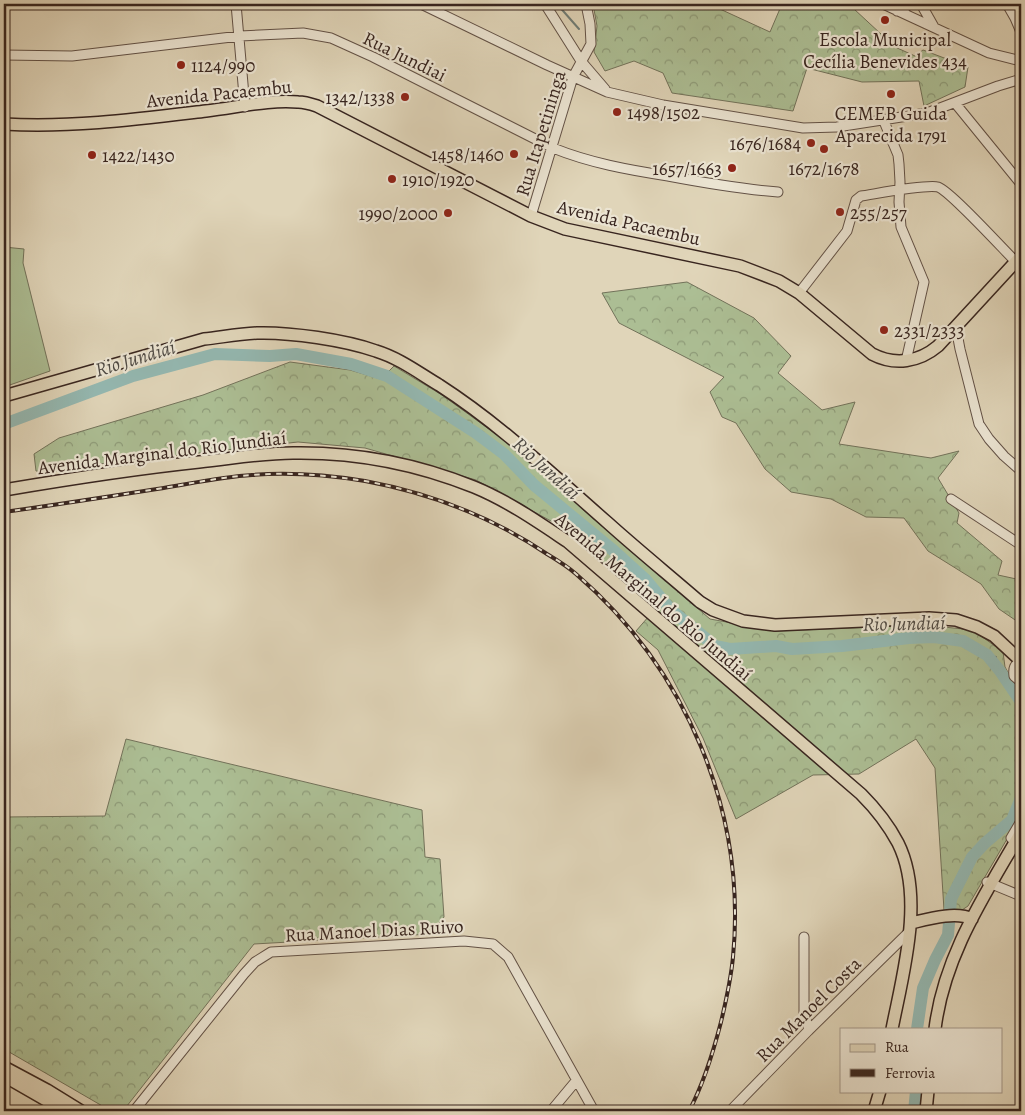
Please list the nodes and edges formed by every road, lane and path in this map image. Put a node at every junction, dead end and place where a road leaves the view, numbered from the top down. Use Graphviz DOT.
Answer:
graph roads {
  1 [pos="236,4"];
  2 [pos="420,4"];
  3 [pos="545,4"];
  4 [pos="586,4"];
  5 [pos="883,4"];
  6 [pos="910,4"];
  7 [pos="921,4"];
  8 [pos="1007,4"];
  9 [pos="897,11"];
  10 [pos="934,27"];
  11 [pos="1021,32"];
  12 [pos="240,36"];
  13 [pos="4,55"];
  14 [pos="581,61"];
  15 [pos="1021,61"];
  16 [pos="573,77"];
  17 [pos="1021,79"];
  18 [pos="608,92"];
  19 [pos="955,103"];
  20 [pos="245,106"];
  21 [pos="883,119"];
  22 [pos="4,124"];
  23 [pos="553,148"];
  24 [pos="1021,184"];
  25 [pos="900,191"];
  26 [pos="778,192"];
  27 [pos="532,216"];
  28 [pos="1018,259"];
  29 [pos="799,293"];
  30 [pos="956,328"];
  31 [pos="906,361"];
  32 [pos="4,396"];
  33 [pos="1021,470"];
  34 [pos="4,490"];
  35 [pos="951,499"];
  36 [pos="1021,545"];
  37 [pos="1021,661"];
  38 [pos="1021,682"];
  39 [pos="1021,821"];
  40 [pos="1019,834"];
  41 [pos="989,883"];
  42 [pos="1021,896"];
  43 [pos="966,917"];
  44 [pos="911,927"];
  45 [pos="804,937"];
  46 [pos="892,1028"];
  47 [pos="935,1028"];
  48 [pos="809,1030"];
  49 [pos="4,1067"];
  50 [pos="4,1076"];
  51 [pos="576,1081"];
  52 [pos="880,1092"];
  53 [pos="928,1092"];
  54 [pos="65,1111"];
  55 [pos="81,1111"];
  56 [pos="134,1111"];
  57 [pos="551,1111"];
  58 [pos="594,1111"];
  59 [pos="730,1111"];
  60 [pos="874,1111"];
  61 [pos="926,1111"];
  1 -- 12 [label="street"];
  2 -- 16 [label="street"];
  3 -- 14 [label="street"];
  4 -- 14 [label="street, Rua Itapetininga"];
  5 -- 9 [label="street"];
  6 -- 9 [label="street"];
  7 -- 10 [label="street"];
  8 -- 11 [label="street"];
  9 -- 10 [label="street"];
  10 -- 15 [label="street"];
  12 -- 13 [label="street, Rua Jundiai"];
  12 -- 20 [label="street"];
  12 -- 23 [label="street, Rua Jundiai"];
  14 -- 16 [label="street, Rua Itapetininga"];
  14 -- 18 [label="street"];
  16 -- 18 [label="street"];
  16 -- 23 [label="street, Rua Itapetininga"];
  17 -- 19 [label="street"];
  18 -- 21 [label="street"];
  19 -- 21 [label="street"];
  19 -- 24 [label="street"];
  20 -- 22 [label="main road, Avenida Pacaembu"];
  20 -- 27 [label="main road, Avenida Pacaembu"];
  21 -- 25 [label="street"];
  23 -- 26 [label="street, Rua Jundiai"];
  23 -- 27 [label="street, Rua Itapetininga"];
  25 -- 28 [label="street"];
  25 -- 29 [label="street"];
  25 -- 31 [label="street"];
  27 -- 29 [label="main road, Avenida Pacaembu"];
  28 -- 30 [label="main road, Avenida Pacaembu"];
  29 -- 31 [label="main road, Avenida Pacaembu"];
  30 -- 31 [label="main road, Avenida Pacaembu"];
  30 -- 33 [label="street"];
  32 -- 37 [label="main road, Avenida Marginal do Rio Jundiaí"];
  34 -- 44 [label="main road, Avenida Marginal do Rio Jundiaí"];
  35 -- 36 [label="street"];
  37 -- 38 [label="street"];
  39 -- 40 [label="street"];
  40 -- 41 [label="main road"];
  41 -- 42 [label="street"];
  41 -- 43 [label="main road"];
  43 -- 44 [label="main road"];
  43 -- 47 [label="main road"];
  44 -- 46 [label="main road, Avenida Marginal do Rio Jundiaí"];
  44 -- 48 [label="street, Rua Manoel Costa"];
  45 -- 48 [label="street"];
  48 -- 59 [label="street, Rua Manoel Costa"];
  49 -- 55 [label="main road"];
  50 -- 54 [label="main road"];
  51 -- 56 [label="street, Rua Manoel Dias Ruivo"];
  51 -- 57 [label="street"];
  51 -- 58 [label="street, Rua Manoel Dias Ruivo"];
  52 -- 60 [label="main road"];
  53 -- 61 [label="main road"];
}
